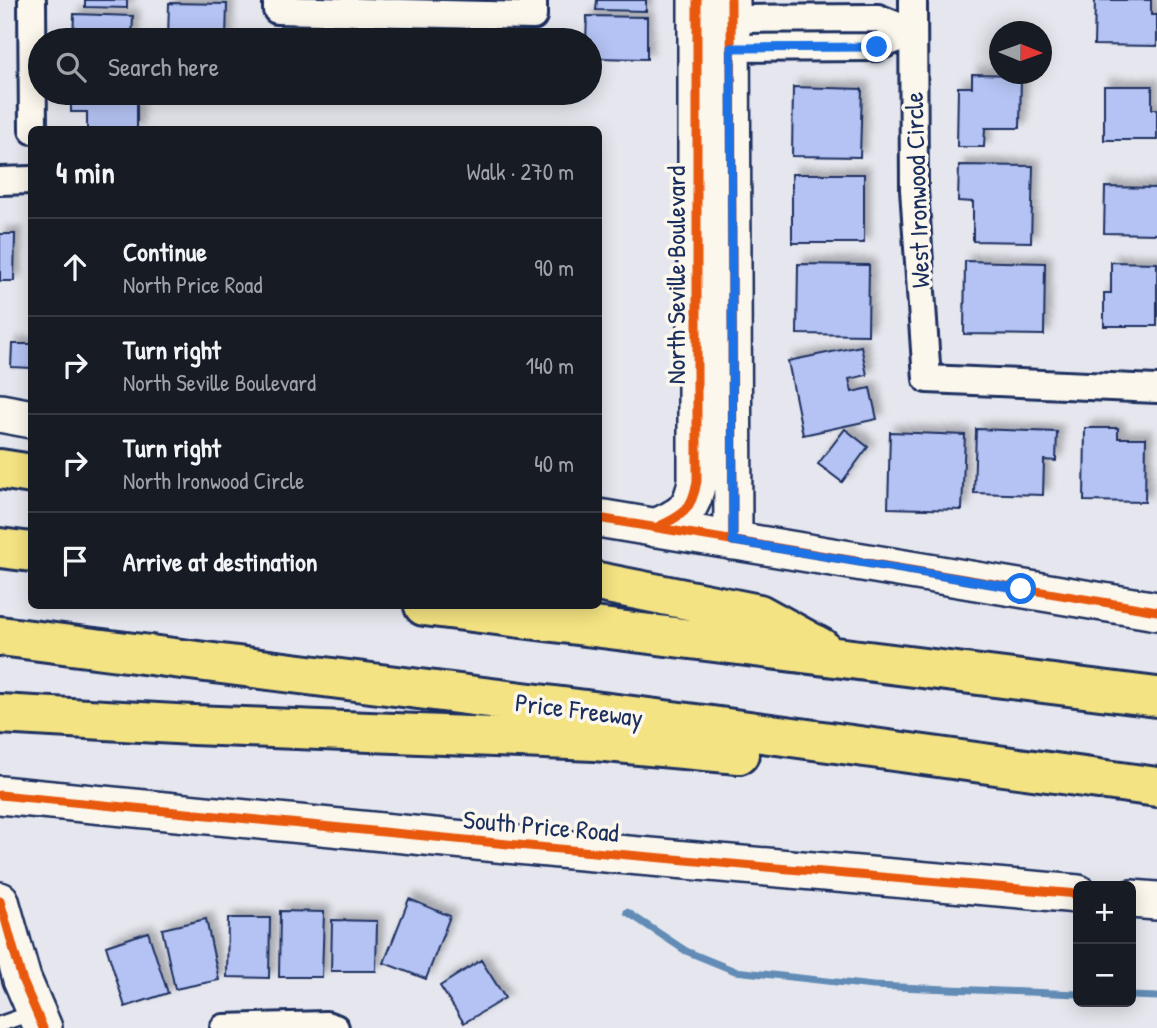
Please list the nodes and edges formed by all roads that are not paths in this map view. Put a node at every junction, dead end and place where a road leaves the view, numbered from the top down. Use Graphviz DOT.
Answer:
graph roads {
  1 [pos="32,0"];
  2 [pos="277,0"];
  3 [pos="913,0"];
  4 [pos="533,8"];
  5 [pos="714,22"];
  6 [pos="32,28"];
  7 [pos="913,32"];
  8 [pos="33,105"];
  9 [pos="33,126"];
  10 [pos="714,173"];
  11 [pos="28,180"];
  12 [pos="0,181"];
  13 [pos="1157,389"];
  14 [pos="0,413"];
  15 [pos="28,418"];
  16 [pos="0,469"];
  17 [pos="28,473"];
  18 [pos="602,518"];
  19 [pos="655,528"];
  20 [pos="733,541"];
  21 [pos="0,548"];
  22 [pos="28,552"];
  23 [pos="602,583"];
  24 [pos="448,609"];
  25 [pos="1157,611"];
  26 [pos="0,636"];
  27 [pos="838,657"];
  28 [pos="1157,697"];
  29 [pos="0,714"];
  30 [pos="1007,766"];
  31 [pos="1157,787"];
  32 [pos="0,795"];
  33 [pos="1073,894"];
  34 [pos="1136,899"];
  35 [pos="0,901"];
  36 [pos="1157,901"];
  37 [pos="40,1020"];
  38 [pos="0,1024"];
  39 [pos="224,1028"];
  40 [pos="335,1028"];
  1 -- 6 [label="street"];
  2 -- 4 [label="street"];
  3 -- 7 [label="street, West Ironwood Circle"];
  5 -- 7 [label="street"];
  5 -- 10 [label="main road, North Seville Boulevard"];
  7 -- 13 [label="street, West Ironwood Circle"];
  8 -- 9 [label="street"];
  10 -- 19 [label="main road, North Seville Boulevard"];
  10 -- 20 [label="main road, North Seville Boulevard"];
  11 -- 12 [label="street"];
  14 -- 15 [label="main road"];
  16 -- 17 [label="highway"];
  18 -- 19 [label="main road"];
  19 -- 20 [label="main road"];
  20 -- 25 [label="main road"];
  21 -- 22 [label="highway"];
  23 -- 27 [label="highway"];
  24 -- 27 [label="highway"];
  26 -- 30 [label="highway, Price Freeway"];
  27 -- 28 [label="highway"];
  29 -- 30 [label="highway"];
  30 -- 31 [label="highway, Price Freeway"];
  32 -- 33 [label="main road, South Price Road"];
  34 -- 36 [label="main road"];
  35 -- 37 [label="main road"];
  37 -- 38 [label="lane"];
  39 -- 40 [label="street"];
}
